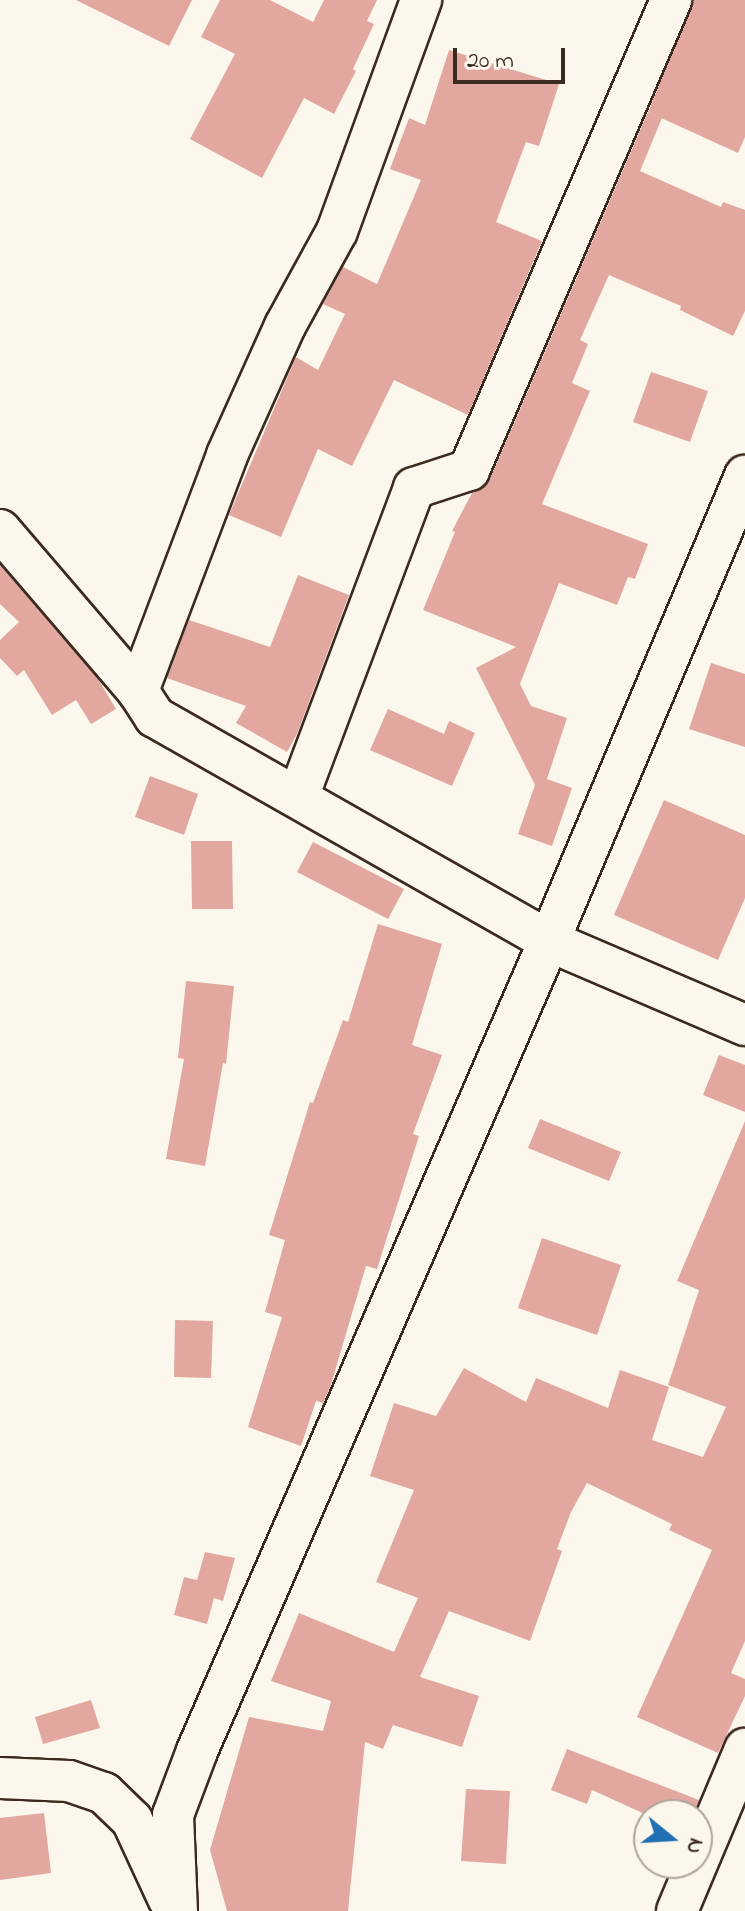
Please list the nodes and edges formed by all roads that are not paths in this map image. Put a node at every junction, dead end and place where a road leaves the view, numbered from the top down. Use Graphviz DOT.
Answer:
graph roads {
  1 [pos="421,0"];
  2 [pos="671,0"];
  3 [pos="745,476"];
  4 [pos="0,530"];
  5 [pos="138,691"];
  6 [pos="298,797"];
  7 [pos="549,941"];
  8 [pos="745,1025"];
  9 [pos="745,1749"];
  10 [pos="0,1778"];
  11 [pos="176,1911"];
  12 [pos="677,1911"];
  1 -- 5 [label="street"];
  2 -- 6 [label="street"];
  3 -- 7 [label="street"];
  4 -- 5 [label="street"];
  5 -- 6 [label="street"];
  6 -- 7 [label="street"];
  7 -- 8 [label="street"];
  7 -- 11 [label="street"];
  9 -- 12 [label="street"];
  10 -- 11 [label="street"];
}
